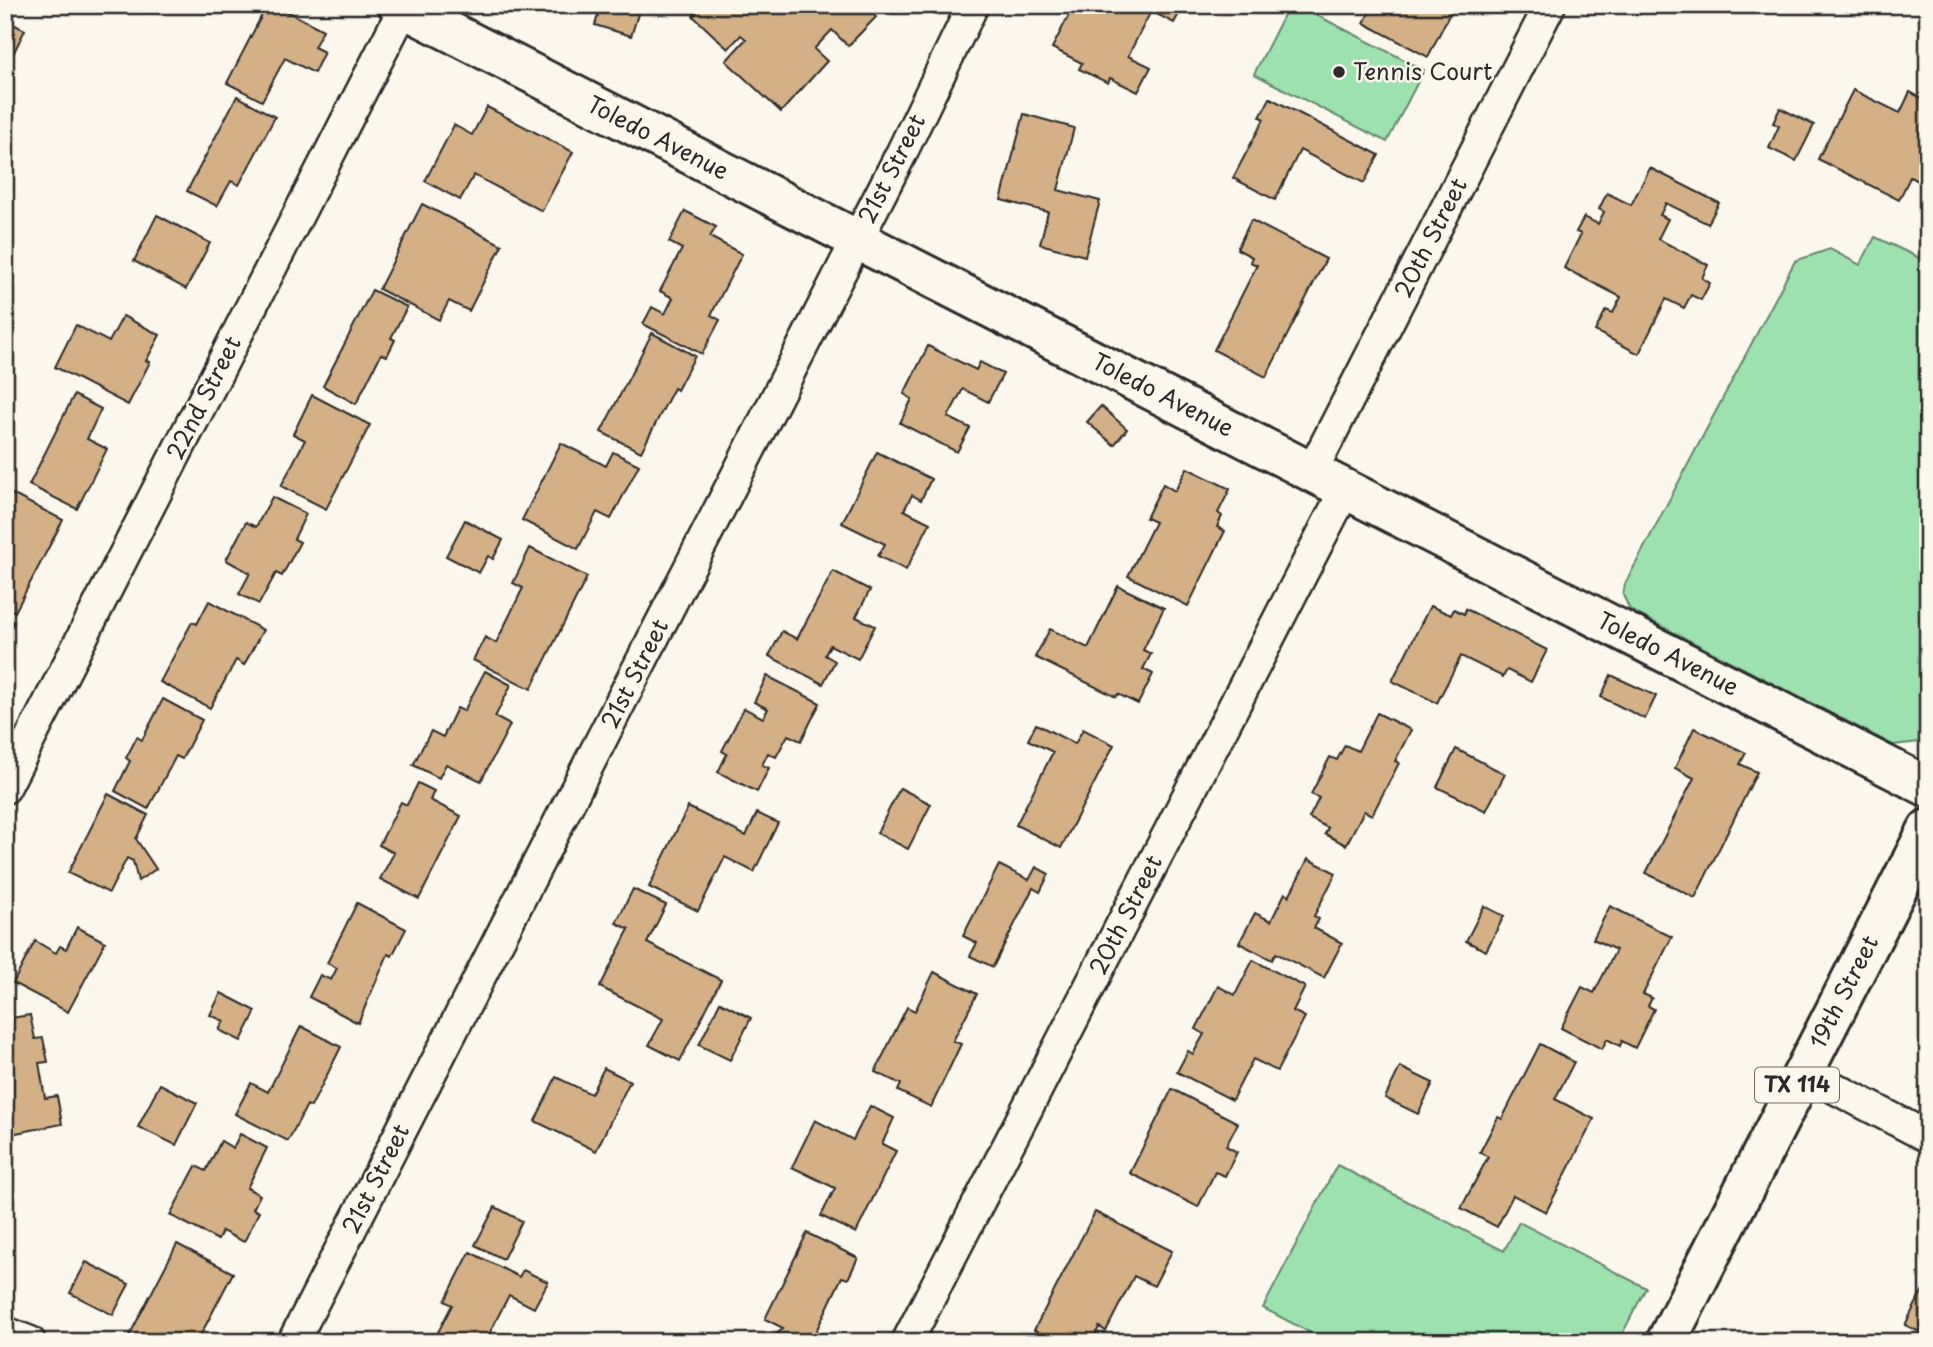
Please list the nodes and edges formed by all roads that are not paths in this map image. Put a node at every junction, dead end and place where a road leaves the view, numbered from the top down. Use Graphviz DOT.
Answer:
graph roads {
  1 [pos="972,5"];
  2 [pos="1550,5"];
  3 [pos="401,7"];
  4 [pos="857,240"];
  5 [pos="1312,471"];
  6 [pos="1346,488"];
  7 [pos="1928,787"];
  8 [pos="5,788"];
  9 [pos="1928,829"];
  10 [pos="1804,1072"];
  11 [pos="1928,1137"];
  12 [pos="5,1332"];
  13 [pos="30,1342"];
  14 [pos="293,1342"];
  15 [pos="907,1342"];
  16 [pos="1666,1342"];
  1 -- 4 [label="street, 21st Street"];
  2 -- 5 [label="street, 20th Street"];
  3 -- 4 [label="street, Toledo Avenue"];
  3 -- 8 [label="street, 22nd Street"];
  4 -- 5 [label="street, Toledo Avenue"];
  4 -- 14 [label="street, 21st Street"];
  5 -- 6 [label="street, Toledo Avenue"];
  6 -- 7 [label="street, Toledo Avenue"];
  6 -- 15 [label="street, 20th Street"];
  9 -- 10 [label="street, 19th Street / TX 114"];
  10 -- 11 [label="street"];
  10 -- 16 [label="street, 19th Street / TX 114"];
  12 -- 13 [label="street"];
}
